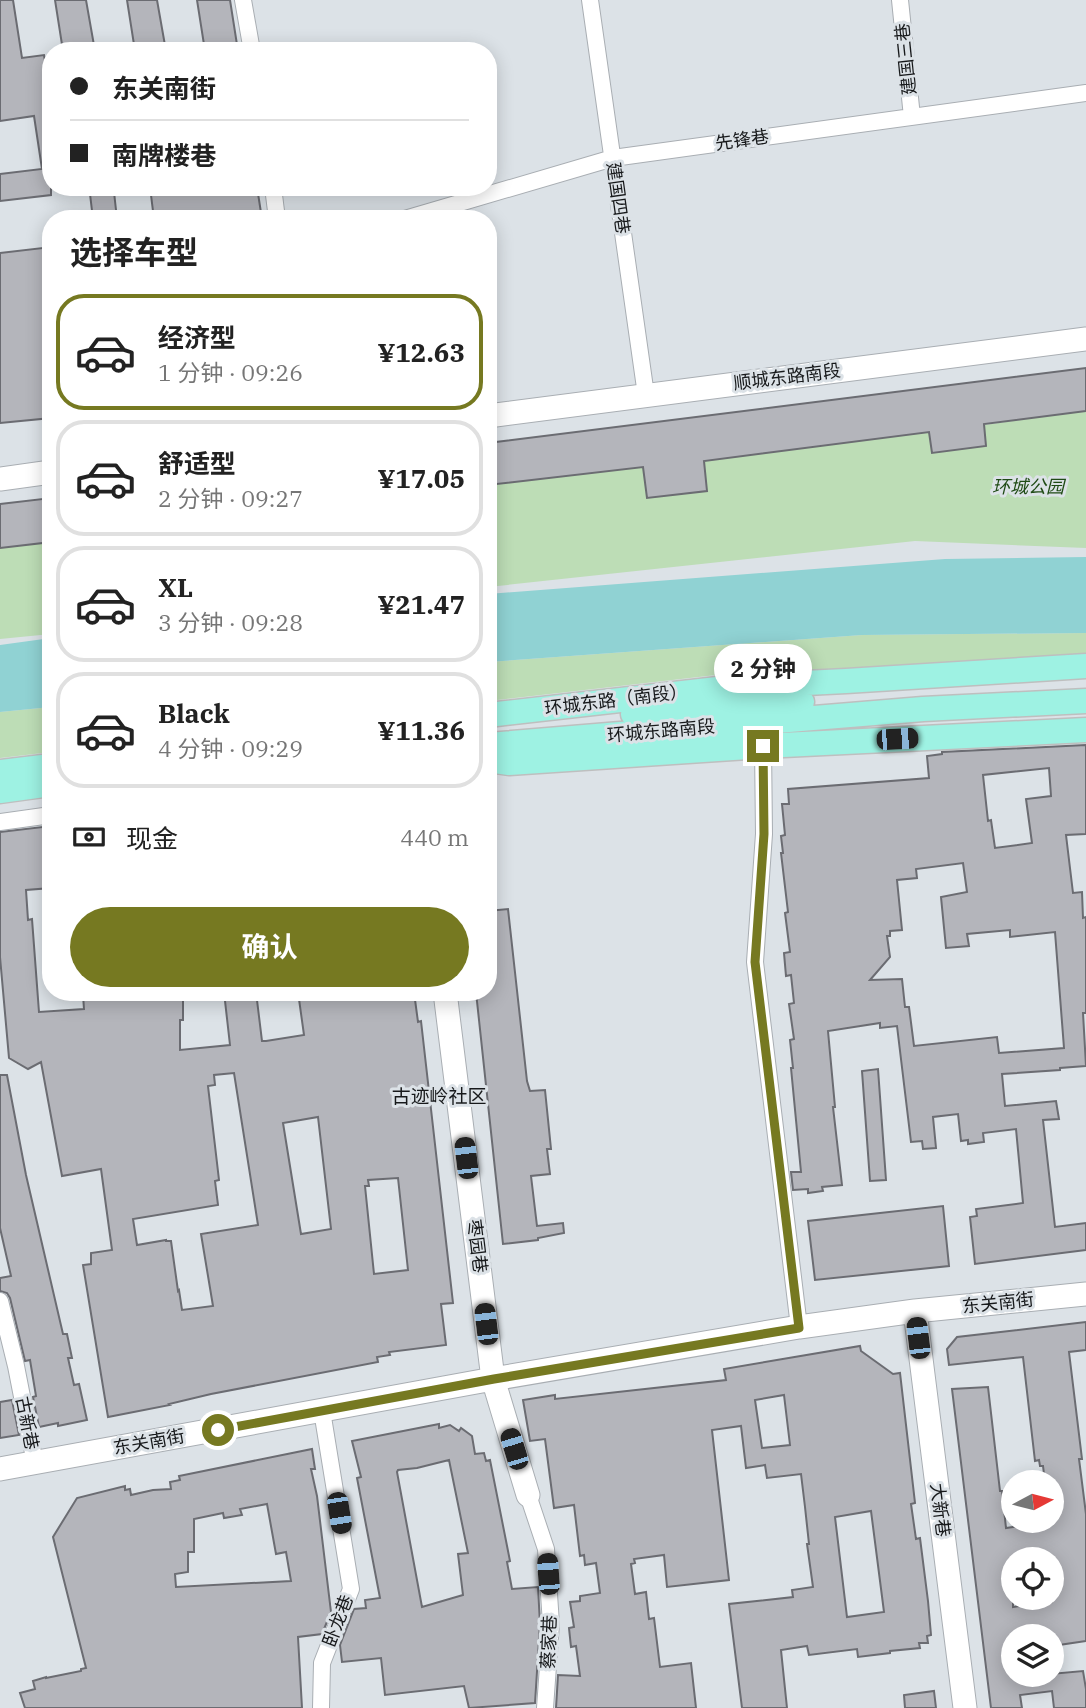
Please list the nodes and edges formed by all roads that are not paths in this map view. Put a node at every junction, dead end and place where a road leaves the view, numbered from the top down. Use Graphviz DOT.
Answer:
graph roads {
  1 [pos="243,0"];
  2 [pos="590,0"];
  3 [pos="900,0"];
  4 [pos="250,42"];
  5 [pos="1086,93"];
  6 [pos="912,117"];
  7 [pos="613,158"];
  8 [pos="497,192"];
  9 [pos="483,196"];
  10 [pos="436,210"];
  11 [pos="1086,339"];
  12 [pos="646,395"];
  13 [pos="497,415"];
  14 [pos="42,473"];
  15 [pos="0,479"];
  16 [pos="1086,666"];
  17 [pos="1086,684"];
  18 [pos="1086,701"];
  19 [pos="497,714"];
  20 [pos="497,721"];
  21 [pos="1086,730"];
  22 [pos="497,744"];
  23 [pos="763,746"];
  24 [pos="497,763"];
  25 [pos="42,767"];
  26 [pos="0,772"];
  27 [pos="42,785"];
  28 [pos="0,791"];
  29 [pos="42,816"];
  30 [pos="0,822"];
  31 [pos="446,1001"];
  32 [pos="1086,1294"];
  33 [pos="0,1301"];
  34 [pos="915,1311"];
  35 [pos="799,1328"];
  36 [pos="494,1379"];
  37 [pos="322,1411"];
  38 [pos="35,1464"];
  39 [pos="0,1469"];
  40 [pos="528,1495"];
  41 [pos="321,1708"];
  42 [pos="545,1708"];
  43 [pos="965,1708"];
  1 -- 4 [label="street"];
  2 -- 7 [label="street, 建国四巷"];
  3 -- 6 [label="street, 建国三巷"];
  5 -- 6 [label="street, 先锋巷"];
  6 -- 7 [label="street, 先锋巷"];
  7 -- 8 [label="street, 先锋巷"];
  7 -- 12 [label="street, 建国四巷"];
  9 -- 10 [label="street, 先锋巷"];
  11 -- 12 [label="street, 顺城东路南段"];
  12 -- 13 [label="street, 顺城东路南段"];
  14 -- 15 [label="street"];
  16 -- 19 [label="main road, 环城东路（南段）"];
  17 -- 20 [label="main road, 环城东路南段"];
  18 -- 22 [label="main road, 环城东路南段"];
  21 -- 23 [label="main road"];
  23 -- 24 [label="main road"];
  23 -- 35 [label="street"];
  25 -- 26 [label="main road"];
  27 -- 28 [label="main road"];
  29 -- 30 [label="street"];
  31 -- 36 [label="street, 枣园巷"];
  32 -- 34 [label="street, 东关南街"];
  33 -- 38 [label="street, 古新巷"];
  34 -- 35 [label="street, 东关南街"];
  34 -- 43 [label="street, 大新巷"];
  35 -- 36 [label="street, 东关南街"];
  36 -- 37 [label="street, 东关南街"];
  36 -- 40 [label="street, 枣园巷"];
  37 -- 38 [label="street, 东关南街"];
  37 -- 41 [label="street, 卧龙巷"];
  38 -- 39 [label="street, 东关南街"];
  40 -- 42 [label="street, 蔡家巷"];
}
